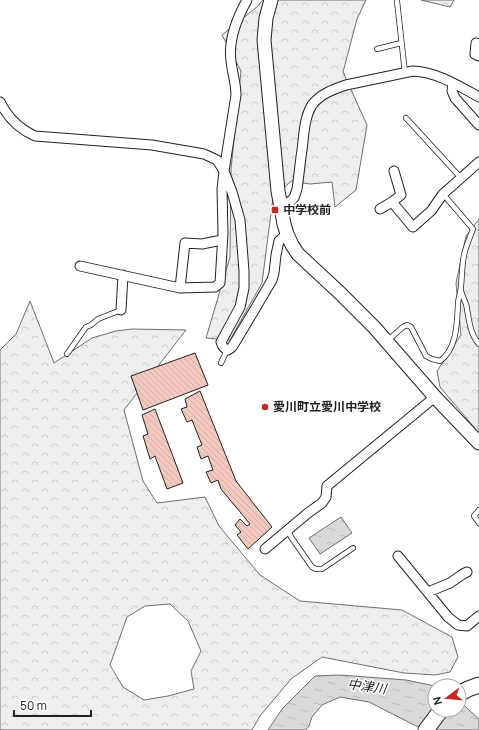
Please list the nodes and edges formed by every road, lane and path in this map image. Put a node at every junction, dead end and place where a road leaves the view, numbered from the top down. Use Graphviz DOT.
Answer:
graph roads {
  1 [pos="247,0"];
  2 [pos="271,0"];
  3 [pos="397,1"];
  4 [pos="401,43"];
  5 [pos="476,43"];
  6 [pos="377,49"];
  7 [pos="479,56"];
  8 [pos="405,73"];
  9 [pos="453,83"];
  10 [pos="479,97"];
  11 [pos="0,102"];
  12 [pos="406,118"];
  13 [pos="479,125"];
  14 [pos="479,162"];
  15 [pos="224,171"];
  16 [pos="394,172"];
  17 [pos="461,178"];
  18 [pos="443,194"];
  19 [pos="392,202"];
  20 [pos="280,209"];
  21 [pos="380,209"];
  22 [pos="286,234"];
  23 [pos="222,240"];
  24 [pos="80,266"];
  25 [pos="123,275"];
  26 [pos="180,288"];
  27 [pos="461,291"];
  28 [pos="121,310"];
  29 [pos="387,341"];
  30 [pos="479,344"];
  31 [pos="227,350"];
  32 [pos="67,354"];
  33 [pos="221,363"];
  34 [pos="435,397"];
  35 [pos="479,443"];
  36 [pos="479,510"];
  37 [pos="479,523"];
  38 [pos="288,530"];
  39 [pos="353,548"];
  40 [pos="265,549"];
  41 [pos="398,556"];
  42 [pos="467,572"];
  43 [pos="428,592"];
  44 [pos="479,616"];
  45 [pos="435,718"];
  46 [pos="426,730"];
  1 -- 15 [label="street"];
  2 -- 20 [label="street"];
  3 -- 4 [label="lane"];
  4 -- 6 [label="lane"];
  4 -- 8 [label="lane"];
  5 -- 7 [label="street"];
  8 -- 9 [label="street"];
  8 -- 20 [label="street"];
  9 -- 10 [label="street"];
  9 -- 13 [label="street"];
  11 -- 15 [label="street"];
  12 -- 17 [label="lane"];
  14 -- 17 [label="street"];
  15 -- 23 [label="street"];
  15 -- 31 [label="street"];
  16 -- 19 [label="street"];
  17 -- 18 [label="street"];
  18 -- 19 [label="street"];
  18 -- 27 [label="lane"];
  19 -- 21 [label="street"];
  20 -- 22 [label="street"];
  22 -- 29 [label="street"];
  22 -- 31 [label="street"];
  23 -- 26 [label="street"];
  23 -- 26 [label="street"];
  24 -- 25 [label="street"];
  25 -- 26 [label="street"];
  25 -- 28 [label="street"];
  27 -- 29 [label="lane"];
  27 -- 30 [label="lane"];
  28 -- 32 [label="lane"];
  29 -- 34 [label="street"];
  31 -- 33 [label="lane"];
  34 -- 35 [label="street"];
  34 -- 38 [label="street"];
  36 -- 37 [label="lane"];
  38 -- 39 [label="lane"];
  38 -- 40 [label="street"];
  41 -- 43 [label="street"];
  42 -- 43 [label="street"];
  43 -- 44 [label="street"];
  45 -- 46 [label="main road"];
}
